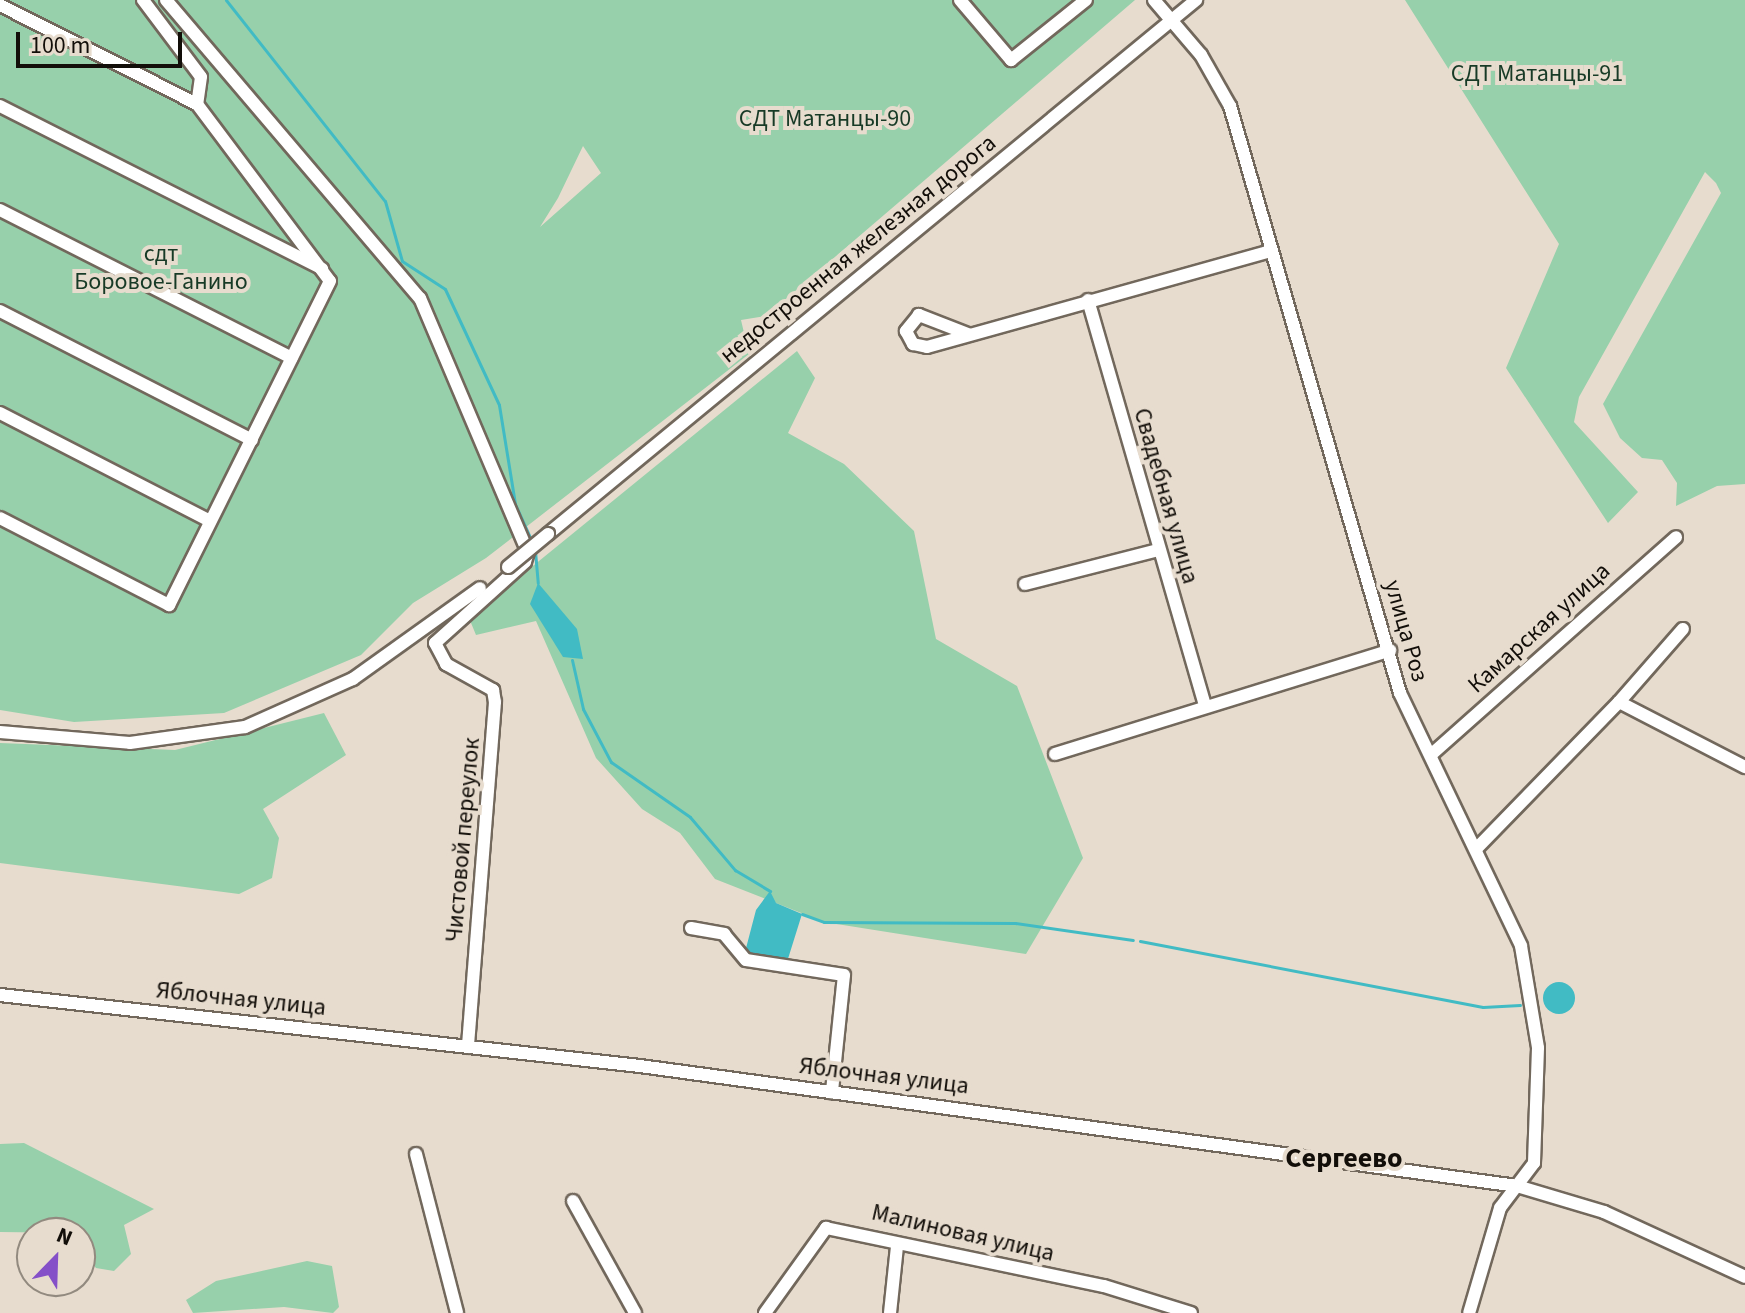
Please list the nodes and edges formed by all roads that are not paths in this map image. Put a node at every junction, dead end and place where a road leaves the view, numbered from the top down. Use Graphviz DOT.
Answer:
graph roads {
  1 [pos="143,0"];
  2 [pos="166,0"];
  3 [pos="960,0"];
  4 [pos="1086,0"];
  5 [pos="1154,0"];
  6 [pos="1196,0"];
  7 [pos="0,5"];
  8 [pos="1173,19"];
  9 [pos="197,104"];
  10 [pos="0,106"];
  11 [pos="0,210"];
  12 [pos="1270,251"];
  13 [pos="328,272"];
  14 [pos="1088,300"];
  15 [pos="0,311"];
  16 [pos="968,334"];
  17 [pos="292,358"];
  18 [pos="0,413"];
  19 [pos="252,440"];
  20 [pos="0,518"];
  21 [pos="210,521"];
  22 [pos="1676,537"];
  23 [pos="1158,550"];
  24 [pos="1025,584"];
  25 [pos="1683,629"];
  26 [pos="1390,650"];
  27 [pos="1619,702"];
  28 [pos="1204,703"];
  29 [pos="0,732"];
  30 [pos="1433,753"];
  31 [pos="1055,754"];
  32 [pos="1745,767"];
  33 [pos="1477,848"];
  34 [pos="691,928"];
  35 [pos="0,995"];
  36 [pos="468,1047"];
  37 [pos="832,1092"];
  38 [pos="416,1154"];
  39 [pos="1517,1186"];
  40 [pos="573,1201"];
  41 [pos="897,1246"];
  42 [pos="1745,1277"];
  43 [pos="457,1313"];
  44 [pos="635,1313"];
  45 [pos="765,1313"];
  46 [pos="890,1313"];
  47 [pos="1191,1313"];
  48 [pos="1469,1313"];
  1 -- 9 [label="street"];
  2 -- 36 [label="street, Чистовой переулок"];
  3 -- 4 [label="street"];
  5 -- 8 [label="street, улица Роз"];
  6 -- 8 [label="street, недостроенная железная дорога"];
  7 -- 9 [label="street"];
  8 -- 12 [label="street, улица Роз"];
  8 -- 29 [label="street, недостроенная железная дорога, bridge"];
  9 -- 13 [label="street"];
  10 -- 13 [label="street"];
  11 -- 17 [label="street"];
  12 -- 14 [label="street"];
  12 -- 26 [label="street, улица Роз"];
  13 -- 17 [label="street"];
  14 -- 16 [label="street"];
  14 -- 23 [label="street, Свадебная улица"];
  15 -- 19 [label="street"];
  17 -- 19 [label="street"];
  18 -- 21 [label="street"];
  19 -- 21 [label="street"];
  20 -- 21 [label="street"];
  22 -- 30 [label="street, Камарская улица"];
  23 -- 24 [label="street"];
  23 -- 28 [label="street, Свадебная улица"];
  25 -- 27 [label="street"];
  26 -- 28 [label="street"];
  26 -- 30 [label="street, улица Роз"];
  27 -- 32 [label="street"];
  27 -- 33 [label="street"];
  28 -- 31 [label="street"];
  30 -- 33 [label="street, улица Роз"];
  33 -- 39 [label="street, улица Роз"];
  34 -- 37 [label="street"];
  35 -- 36 [label="street, Яблочная улица"];
  36 -- 37 [label="street, Яблочная улица"];
  37 -- 39 [label="street, Яблочная улица"];
  38 -- 43 [label="street"];
  39 -- 42 [label="street, Яблочная улица"];
  39 -- 48 [label="street, улица Роз"];
  40 -- 44 [label="street"];
  41 -- 45 [label="street, Малиновая улица"];
  41 -- 46 [label="street"];
  41 -- 47 [label="street, Малиновая улица"];
}
